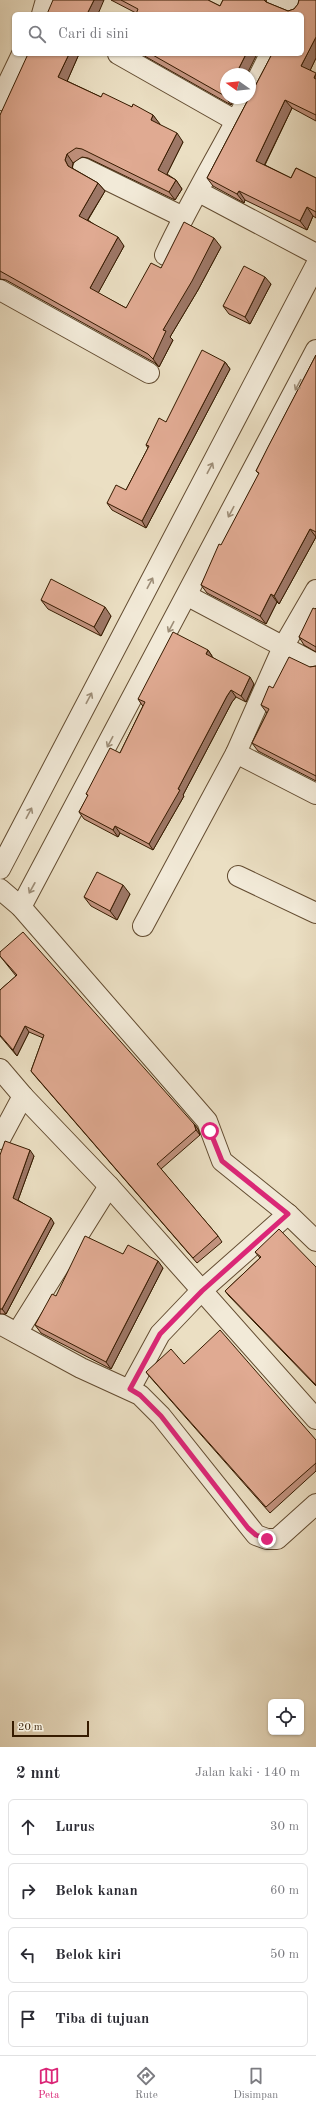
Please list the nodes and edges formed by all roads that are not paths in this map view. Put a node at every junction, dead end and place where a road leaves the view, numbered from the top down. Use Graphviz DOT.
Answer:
graph roads {
  1 [pos="46,0"];
  2 [pos="43,12"];
  3 [pos="21,56"];
  4 [pos="122,56"];
  5 [pos="269,56"];
  6 [pos="256,82"];
  7 [pos="0,100"];
  8 [pos="245,104"];
  9 [pos="236,121"];
  10 [pos="83,168"];
  11 [pos="199,192"];
  12 [pos="183,217"];
  13 [pos="316,254"];
  14 [pos="165,255"];
  15 [pos="316,265"];
  16 [pos="0,290"];
  17 [pos="316,350"];
  18 [pos="149,373"];
  19 [pos="316,590"];
  20 [pos="188,596"];
  21 [pos="283,647"];
  22 [pos="316,664"];
  23 [pos="236,753"];
  24 [pos="316,794"];
  25 [pos="0,869"];
  26 [pos="238,876"];
  27 [pos="0,888"];
  28 [pos="22,907"];
  29 [pos="316,913"];
  30 [pos="143,926"];
  31 [pos="0,1069"];
  32 [pos="23,1096"];
  33 [pos="0,1139"];
  34 [pos="109,1186"];
  35 [pos="288,1214"];
  36 [pos="316,1240"];
  37 [pos="202,1291"];
  38 [pos="8,1328"];
  39 [pos="130,1389"];
  40 [pos="316,1419"];
  41 [pos="316,1504"];
  1 -- 2 [label="street"];
  3 -- 7 [label="street"];
  4 -- 9 [label="street"];
  5 -- 6 [label="street"];
  8 -- 9 [label="street"];
  9 -- 11 [label="street"];
  10 -- 12 [label="street"];
  11 -- 12 [label="street"];
  11 -- 13 [label="street"];
  12 -- 14 [label="street"];
  25 -- 15 [label="street, one-way"];
  16 -- 18 [label="street"];
  17 -- 20 [label="street, one-way"];
  19 -- 21 [label="street"];
  20 -- 21 [label="street"];
  20 -- 28 [label="street, one-way"];
  21 -- 22 [label="street"];
  21 -- 23 [label="street"];
  23 -- 24 [label="street"];
  23 -- 30 [label="street"];
  26 -- 29 [label="street"];
  27 -- 28 [label="street"];
  28 -- 35 [label="street"];
  31 -- 32 [label="street"];
  32 -- 33 [label="street"];
  32 -- 34 [label="street"];
  34 -- 37 [label="street"];
  34 -- 38 [label="street"];
  35 -- 36 [label="street"];
  35 -- 37 [label="street"];
  37 -- 39 [label="street"];
  37 -- 40 [label="street"];
  38 -- 39 [label="street"];
  39 -- 41 [label="street"];
}
